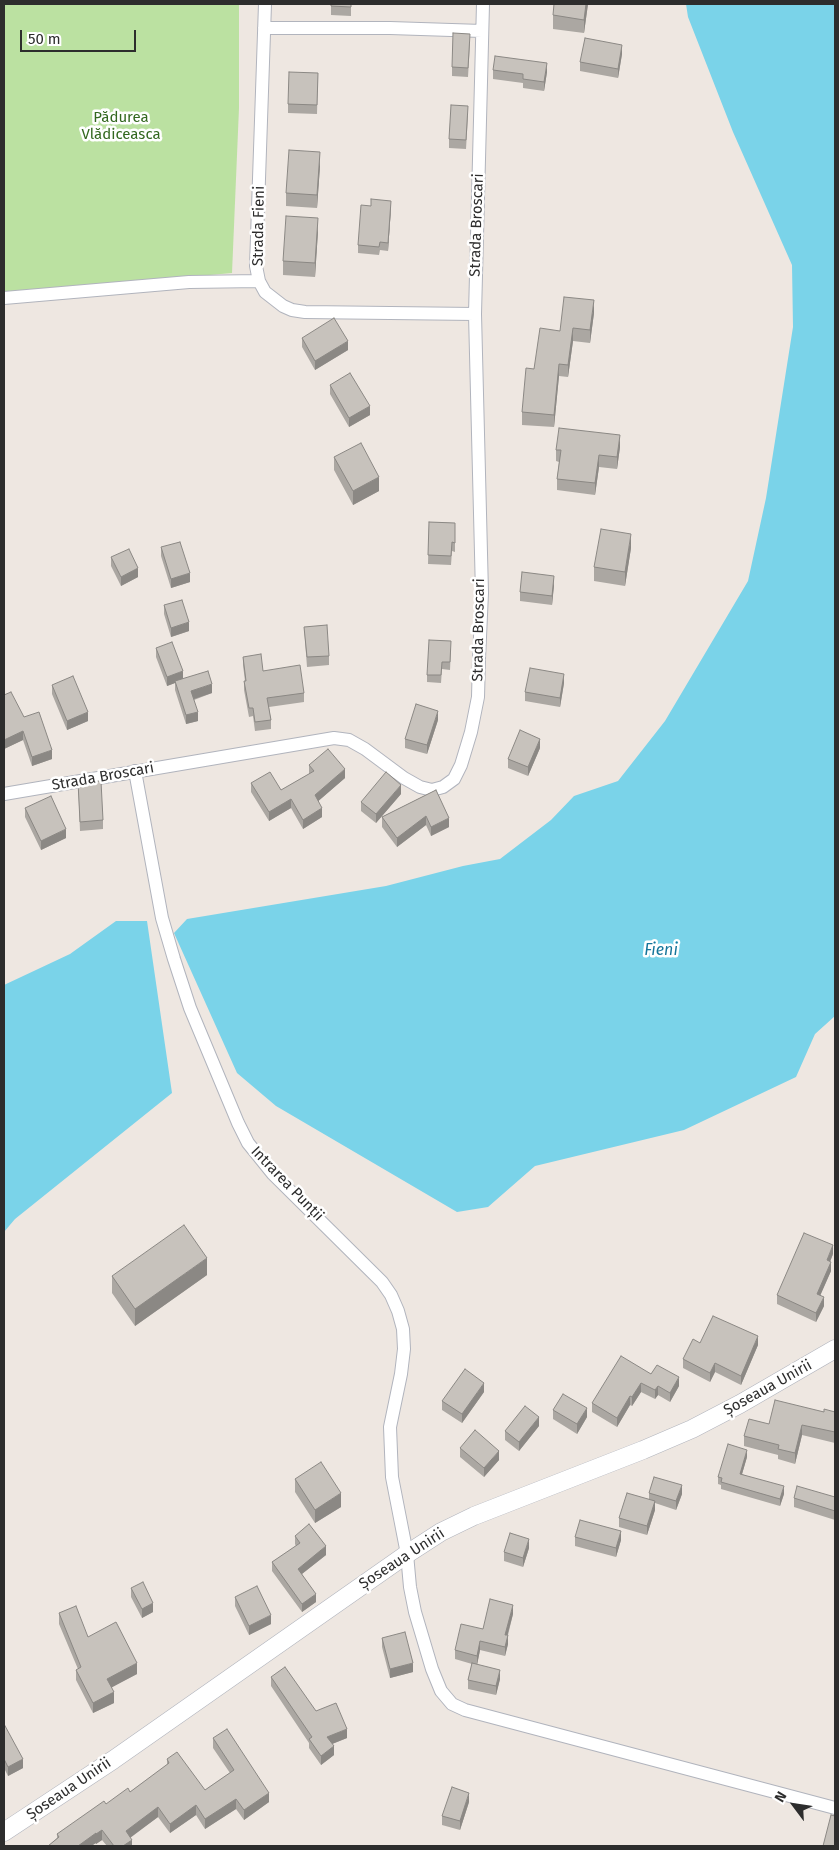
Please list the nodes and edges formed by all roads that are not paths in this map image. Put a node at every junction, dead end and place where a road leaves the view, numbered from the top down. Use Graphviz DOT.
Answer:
graph roads {
  1 [pos="265,4"];
  2 [pos="483,4"];
  3 [pos="264,28"];
  4 [pos="482,32"];
  5 [pos="259,281"];
  6 [pos="4,298"];
  7 [pos="475,314"];
  8 [pos="135,771"];
  9 [pos="4,794"];
  10 [pos="835,1349"];
  11 [pos="407,1554"];
  12 [pos="835,1808"];
  13 [pos="4,1832"];
  1 -- 3 [label="street, Strada Fieni"];
  2 -- 4 [label="street, Strada Broscari"];
  3 -- 4 [label="street"];
  3 -- 5 [label="street, Strada Fieni"];
  4 -- 7 [label="street, Strada Broscari"];
  5 -- 6 [label="street"];
  5 -- 7 [label="street, Strada Fieni"];
  7 -- 8 [label="street, Strada Broscari"];
  8 -- 9 [label="street, Strada Broscari"];
  8 -- 11 [label="street, Intrarea Punții"];
  10 -- 11 [label="main road, Șoseaua Unirii"];
  11 -- 12 [label="street, Intrarea Punții"];
  11 -- 13 [label="main road, Șoseaua Unirii"];
}
